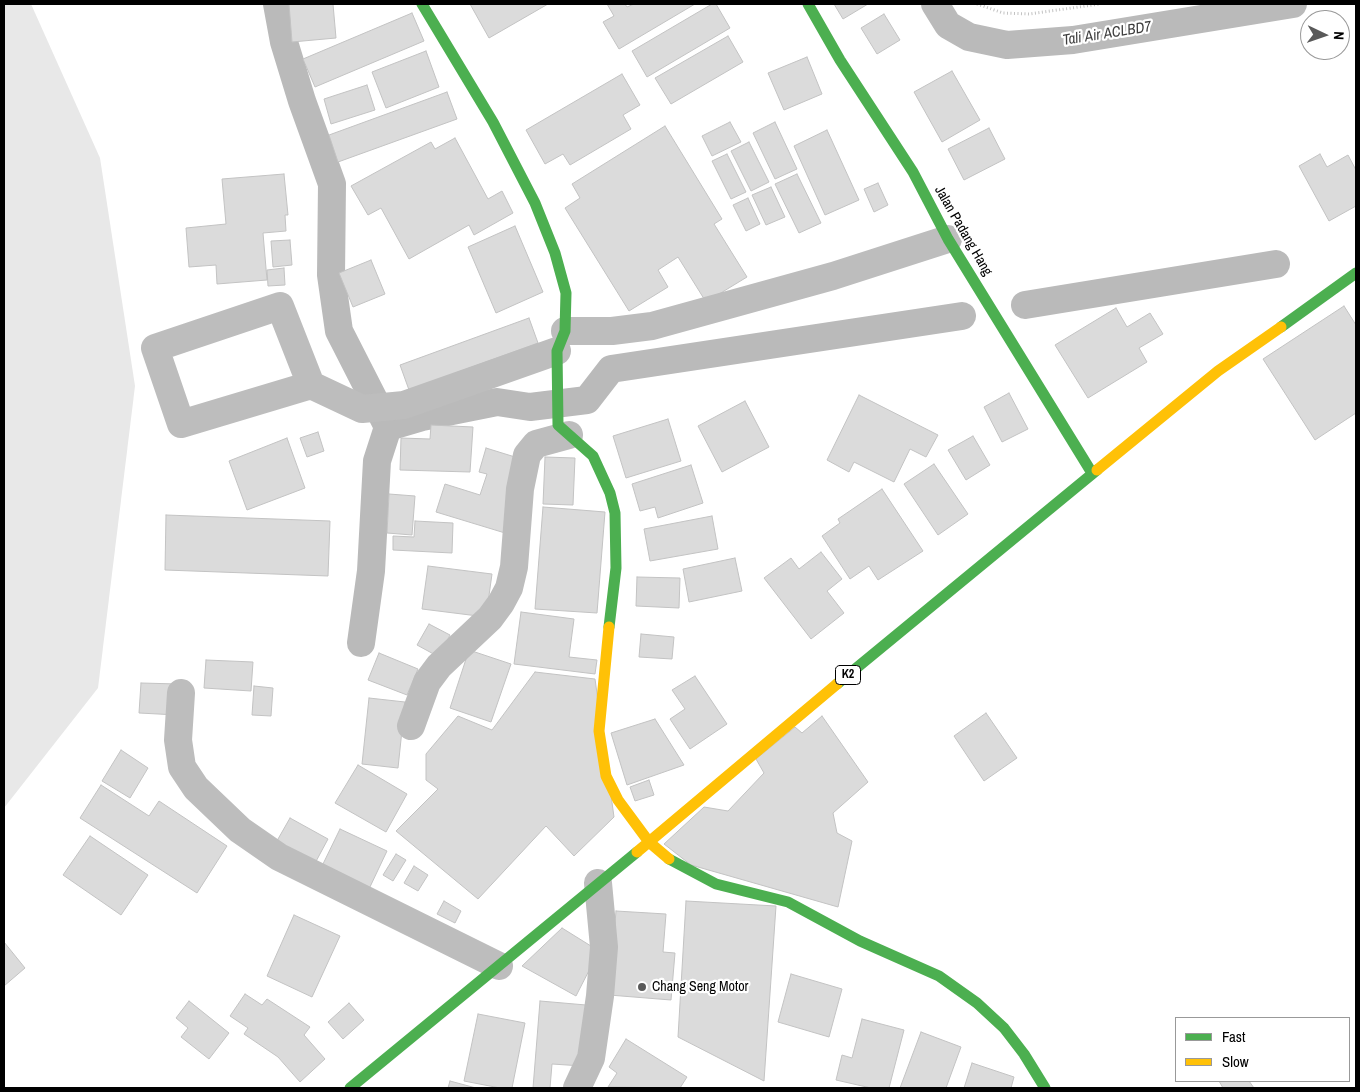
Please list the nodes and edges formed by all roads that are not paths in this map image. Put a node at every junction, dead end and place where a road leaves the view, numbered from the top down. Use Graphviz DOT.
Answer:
graph roads {
  1 [pos="422,4"];
  2 [pos="808,4"];
  3 [pos="953,247"];
  4 [pos="1356,273"];
  5 [pos="561,341"];
  6 [pos="311,385"];
  7 [pos="563,430"];
  8 [pos="1092,473"];
  9 [pos="181,693"];
  10 [pos="411,726"];
  11 [pos="650,842"];
  12 [pos="598,883"];
  13 [pos="498,966"];
  14 [pos="350,1088"];
  15 [pos="577,1088"];
  16 [pos="1045,1088"];
  1 -- 5 [label="main road"];
  2 -- 3 [label="main road, Jalan Padang Hang"];
  3 -- 5 [label="street"];
  3 -- 8 [label="main road, Jalan Padang Hang"];
  4 -- 8 [label="main road, K2"];
  5 -- 6 [label="street"];
  5 -- 7 [label="main road"];
  6 -- 6 [label="street"];
  7 -- 10 [label="street"];
  7 -- 11 [label="main road"];
  8 -- 11 [label="main road, K2"];
  9 -- 13 [label="street"];
  11 -- 12 [label="main road, K2"];
  11 -- 16 [label="main road"];
  12 -- 13 [label="main road, K2"];
  12 -- 15 [label="street"];
  13 -- 14 [label="main road, K2"];
}
